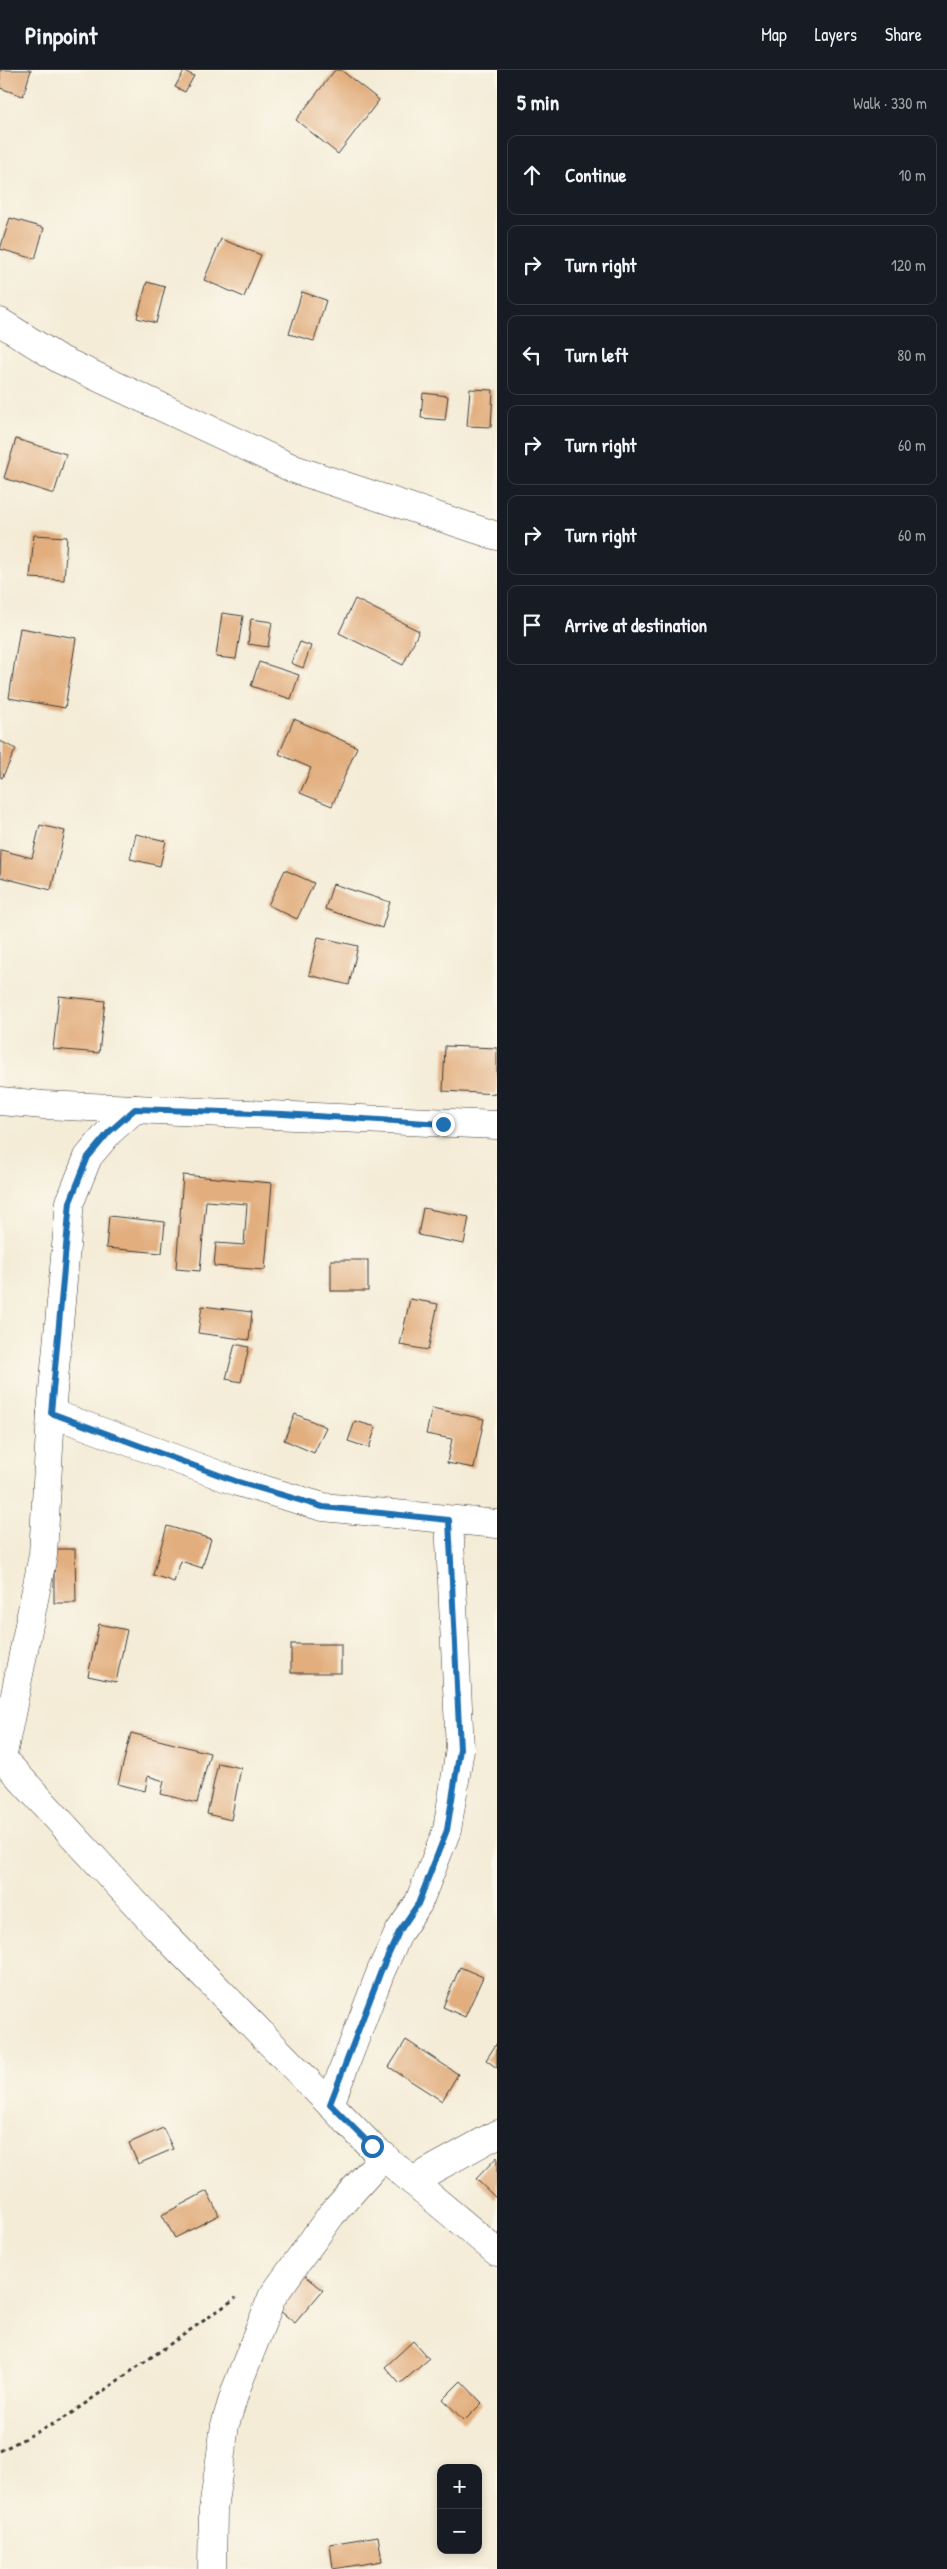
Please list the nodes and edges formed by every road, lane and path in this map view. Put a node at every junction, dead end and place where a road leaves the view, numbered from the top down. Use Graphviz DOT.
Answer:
graph roads {
  1 [pos="0,322"];
  2 [pos="497,536"];
  3 [pos="0,1101"];
  4 [pos="135,1109"];
  5 [pos="497,1125"];
  6 [pos="51,1413"];
  7 [pos="449,1520"];
  8 [pos="497,1524"];
  9 [pos="1,1758"];
  10 [pos="330,2104"];
  11 [pos="497,2134"];
  12 [pos="384,2156"];
  13 [pos="412,2180"];
  14 [pos="497,2252"];
  15 [pos="243,2294"];
  16 [pos="0,2451"];
  17 [pos="212,2569"];
  1 -- 2 [label="street"];
  3 -- 4 [label="street"];
  4 -- 5 [label="street"];
  4 -- 6 [label="street"];
  6 -- 7 [label="street"];
  6 -- 9 [label="street"];
  7 -- 8 [label="street"];
  7 -- 10 [label="street"];
  9 -- 10 [label="street"];
  10 -- 12 [label="street"];
  11 -- 13 [label="street"];
  12 -- 13 [label="street"];
  12 -- 17 [label="street"];
  13 -- 14 [label="street"];
  15 -- 16 [label="path"];
}
